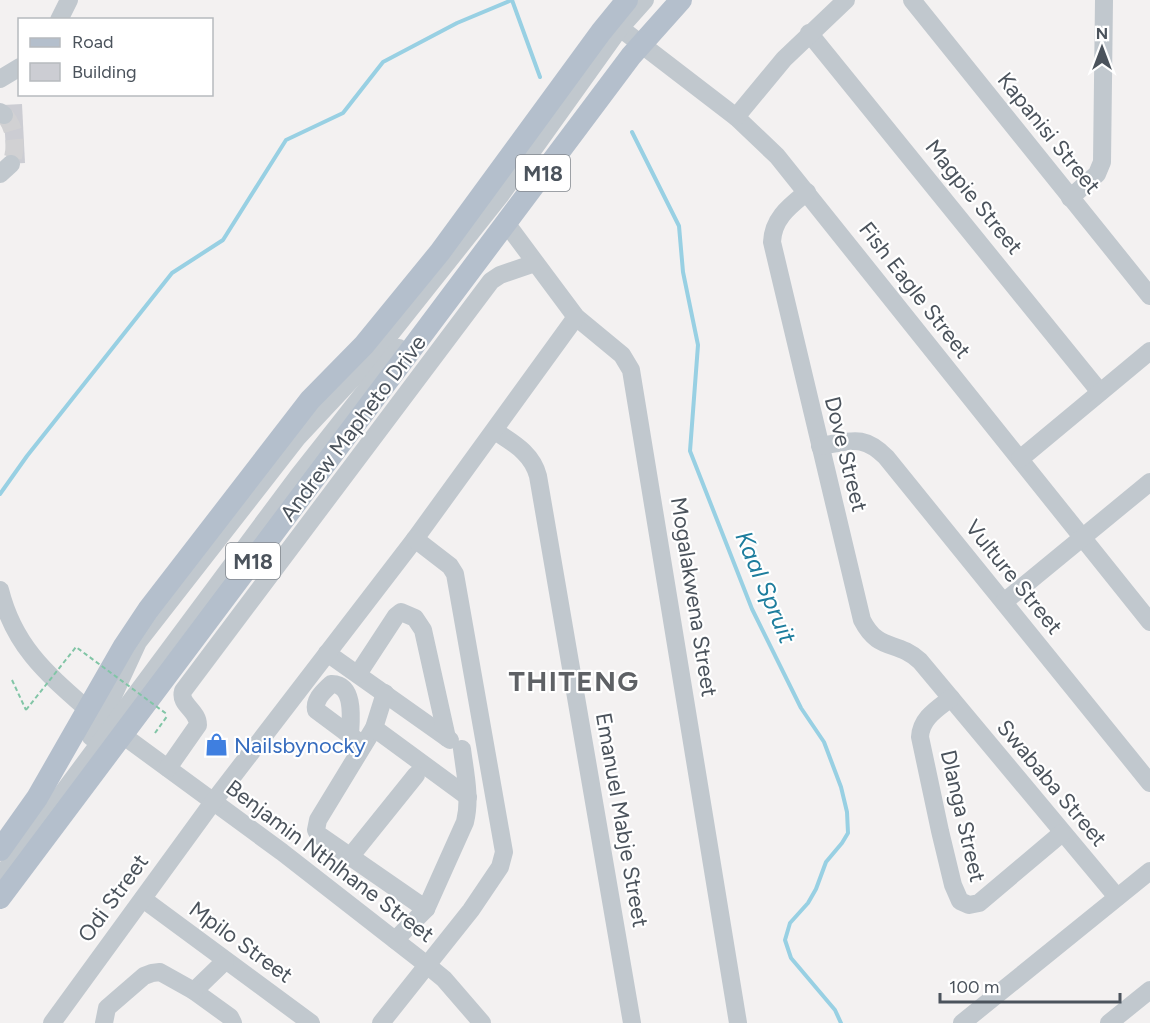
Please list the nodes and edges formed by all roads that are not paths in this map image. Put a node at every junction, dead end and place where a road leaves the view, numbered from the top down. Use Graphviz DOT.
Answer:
graph roads {
  1 [pos="69,0"];
  2 [pos="627,0"];
  3 [pos="645,0"];
  4 [pos="667,0"];
  5 [pos="681,0"];
  6 [pos="846,0"];
  7 [pos="912,0"];
  8 [pos="1104,0"];
  9 [pos="60,18"];
  10 [pos="615,25"];
  11 [pos="809,33"];
  12 [pos="639,42"];
  13 [pos="18,68"];
  14 [pos="0,79"];
  15 [pos="567,114"];
  16 [pos="736,117"];
  17 [pos="807,192"];
  18 [pos="1070,198"];
  19 [pos="506,223"];
  20 [pos="535,263"];
  21 [pos="1150,296"];
  22 [pos="576,317"];
  23 [pos="1150,351"];
  24 [pos="1100,392"];
  25 [pos="495,431"];
  26 [pos="820,446"];
  27 [pos="1020,459"];
  28 [pos="1150,482"];
  29 [pos="1083,537"];
  30 [pos="415,538"];
  31 [pos="0,590"];
  32 [pos="1004,602"];
  33 [pos="1148,614"];
  34 [pos="327,653"];
  35 [pos="358,674"];
  36 [pos="385,693"];
  37 [pos="951,698"];
  38 [pos="106,723"];
  39 [pos="374,728"];
  40 [pos="447,738"];
  41 [pos="462,749"];
  42 [pos="168,768"];
  43 [pos="489,768"];
  44 [pos="416,775"];
  45 [pos="1150,783"];
  46 [pos="468,797"];
  47 [pos="213,801"];
  48 [pos="1062,833"];
  49 [pos="0,850"];
  50 [pos="350,857"];
  51 [pos="0,869"];
  52 [pos="1150,871"];
  53 [pos="0,877"];
  54 [pos="1117,897"];
  55 [pos="0,898"];
  56 [pos="143,899"];
  57 [pos="426,909"];
  58 [pos="395,940"];
  59 [pos="225,961"];
  60 [pos="427,965"];
  61 [pos="1150,990"];
  62 [pos="194,991"];
  63 [pos="52,1023"];
  64 [pos="104,1023"];
  65 [pos="233,1023"];
  66 [pos="311,1023"];
  67 [pos="381,1023"];
  68 [pos="482,1023"];
  69 [pos="632,1023"];
  70 [pos="738,1023"];
  71 [pos="962,1023"];
  72 [pos="1109,1023"];
  1 -- 9 [label="street"];
  2 -- 10 [label="main road, Andrew Mapheto Drive / M18"];
  3 -- 10 [label="street"];
  4 -- 12 [label="street"];
  5 -- 12 [label="main road, M18"];
  6 -- 11 [label="street"];
  7 -- 18 [label="street, Kapanisi Street"];
  8 -- 18 [label="street"];
  10 -- 12 [label="street, Fish Eagle Street"];
  10 -- 15 [label="main road, Andrew Mapheto Drive / M18"];
  11 -- 16 [label="street"];
  11 -- 24 [label="street, Magpie Street"];
  12 -- 15 [label="main road, Andrew Mapheto Drive / M18"];
  12 -- 16 [label="street, Fish Eagle Street"];
  13 -- 14 [label="street"];
  15 -- 19 [label="main road, Andrew Mapheto Drive / M18"];
  15 -- 38 [label="street"];
  15 -- 38 [label="main road, Andrew Mapheto Drive / M18"];
  16 -- 17 [label="street, Fish Eagle Street"];
  17 -- 26 [label="street, Dove Street"];
  17 -- 27 [label="street, Fish Eagle Street"];
  18 -- 21 [label="street, Kapanisi Street"];
  19 -- 20 [label="street, Mogalakwena Street"];
  19 -- 38 [label="main road, Andrew Mapheto Drive / M18"];
  20 -- 22 [label="street, Mogalakwena Street"];
  20 -- 42 [label="street"];
  22 -- 25 [label="street, Odi Street"];
  22 -- 70 [label="street, Mogalakwena Street"];
  23 -- 24 [label="street"];
  24 -- 27 [label="street"];
  25 -- 30 [label="street, Odi Street"];
  25 -- 69 [label="street, Emanuel Mabje Street"];
  26 -- 32 [label="street, Vulture Street"];
  26 -- 37 [label="street, Dove Street"];
  27 -- 29 [label="street, Fish Eagle Street"];
  28 -- 29 [label="street"];
  29 -- 32 [label="street"];
  29 -- 33 [label="street, Fish Eagle Street"];
  30 -- 34 [label="street, Odi Street"];
  30 -- 43 [label="street"];
  31 -- 38 [label="street, Benjamin Nthlhane Street"];
  32 -- 45 [label="street, Vulture Street"];
  34 -- 35 [label="street"];
  34 -- 47 [label="street, Odi Street"];
  35 -- 36 [label="street"];
  35 -- 40 [label="street"];
  36 -- 39 [label="street"];
  36 -- 40 [label="street"];
  37 -- 48 [label="street, Swababa Street"];
  37 -- 48 [label="street, Dlanga Street"];
  38 -- 42 [label="street, Benjamin Nthlhane Street"];
  38 -- 49 [label="main road, Andrew Mapheto Drive / M18"];
  38 -- 51 [label="street"];
  38 -- 53 [label="street"];
  38 -- 55 [label="main road, Andrew Mapheto Drive / M18"];
  39 -- 46 [label="street"];
  39 -- 50 [label="street"];
  40 -- 41 [label="street"];
  41 -- 43 [label="street"];
  41 -- 46 [label="street"];
  42 -- 47 [label="street, Benjamin Nthlhane Street"];
  43 -- 60 [label="street"];
  44 -- 50 [label="street"];
  46 -- 57 [label="street"];
  47 -- 56 [label="street, Odi Street"];
  47 -- 58 [label="street, Benjamin Nthlhane Street"];
  48 -- 54 [label="street, Swababa Street"];
  50 -- 57 [label="street"];
  52 -- 54 [label="street"];
  54 -- 71 [label="street"];
  56 -- 59 [label="street, Mpilo Street"];
  56 -- 63 [label="street, Odi Street"];
  57 -- 58 [label="street"];
  58 -- 60 [label="street, Benjamin Nthlhane Street"];
  59 -- 62 [label="street"];
  59 -- 66 [label="street, Mpilo Street"];
  60 -- 67 [label="street"];
  60 -- 68 [label="street, Benjamin Nthlhane Street"];
  61 -- 72 [label="street"];
  62 -- 64 [label="street"];
  62 -- 65 [label="street"];
}
